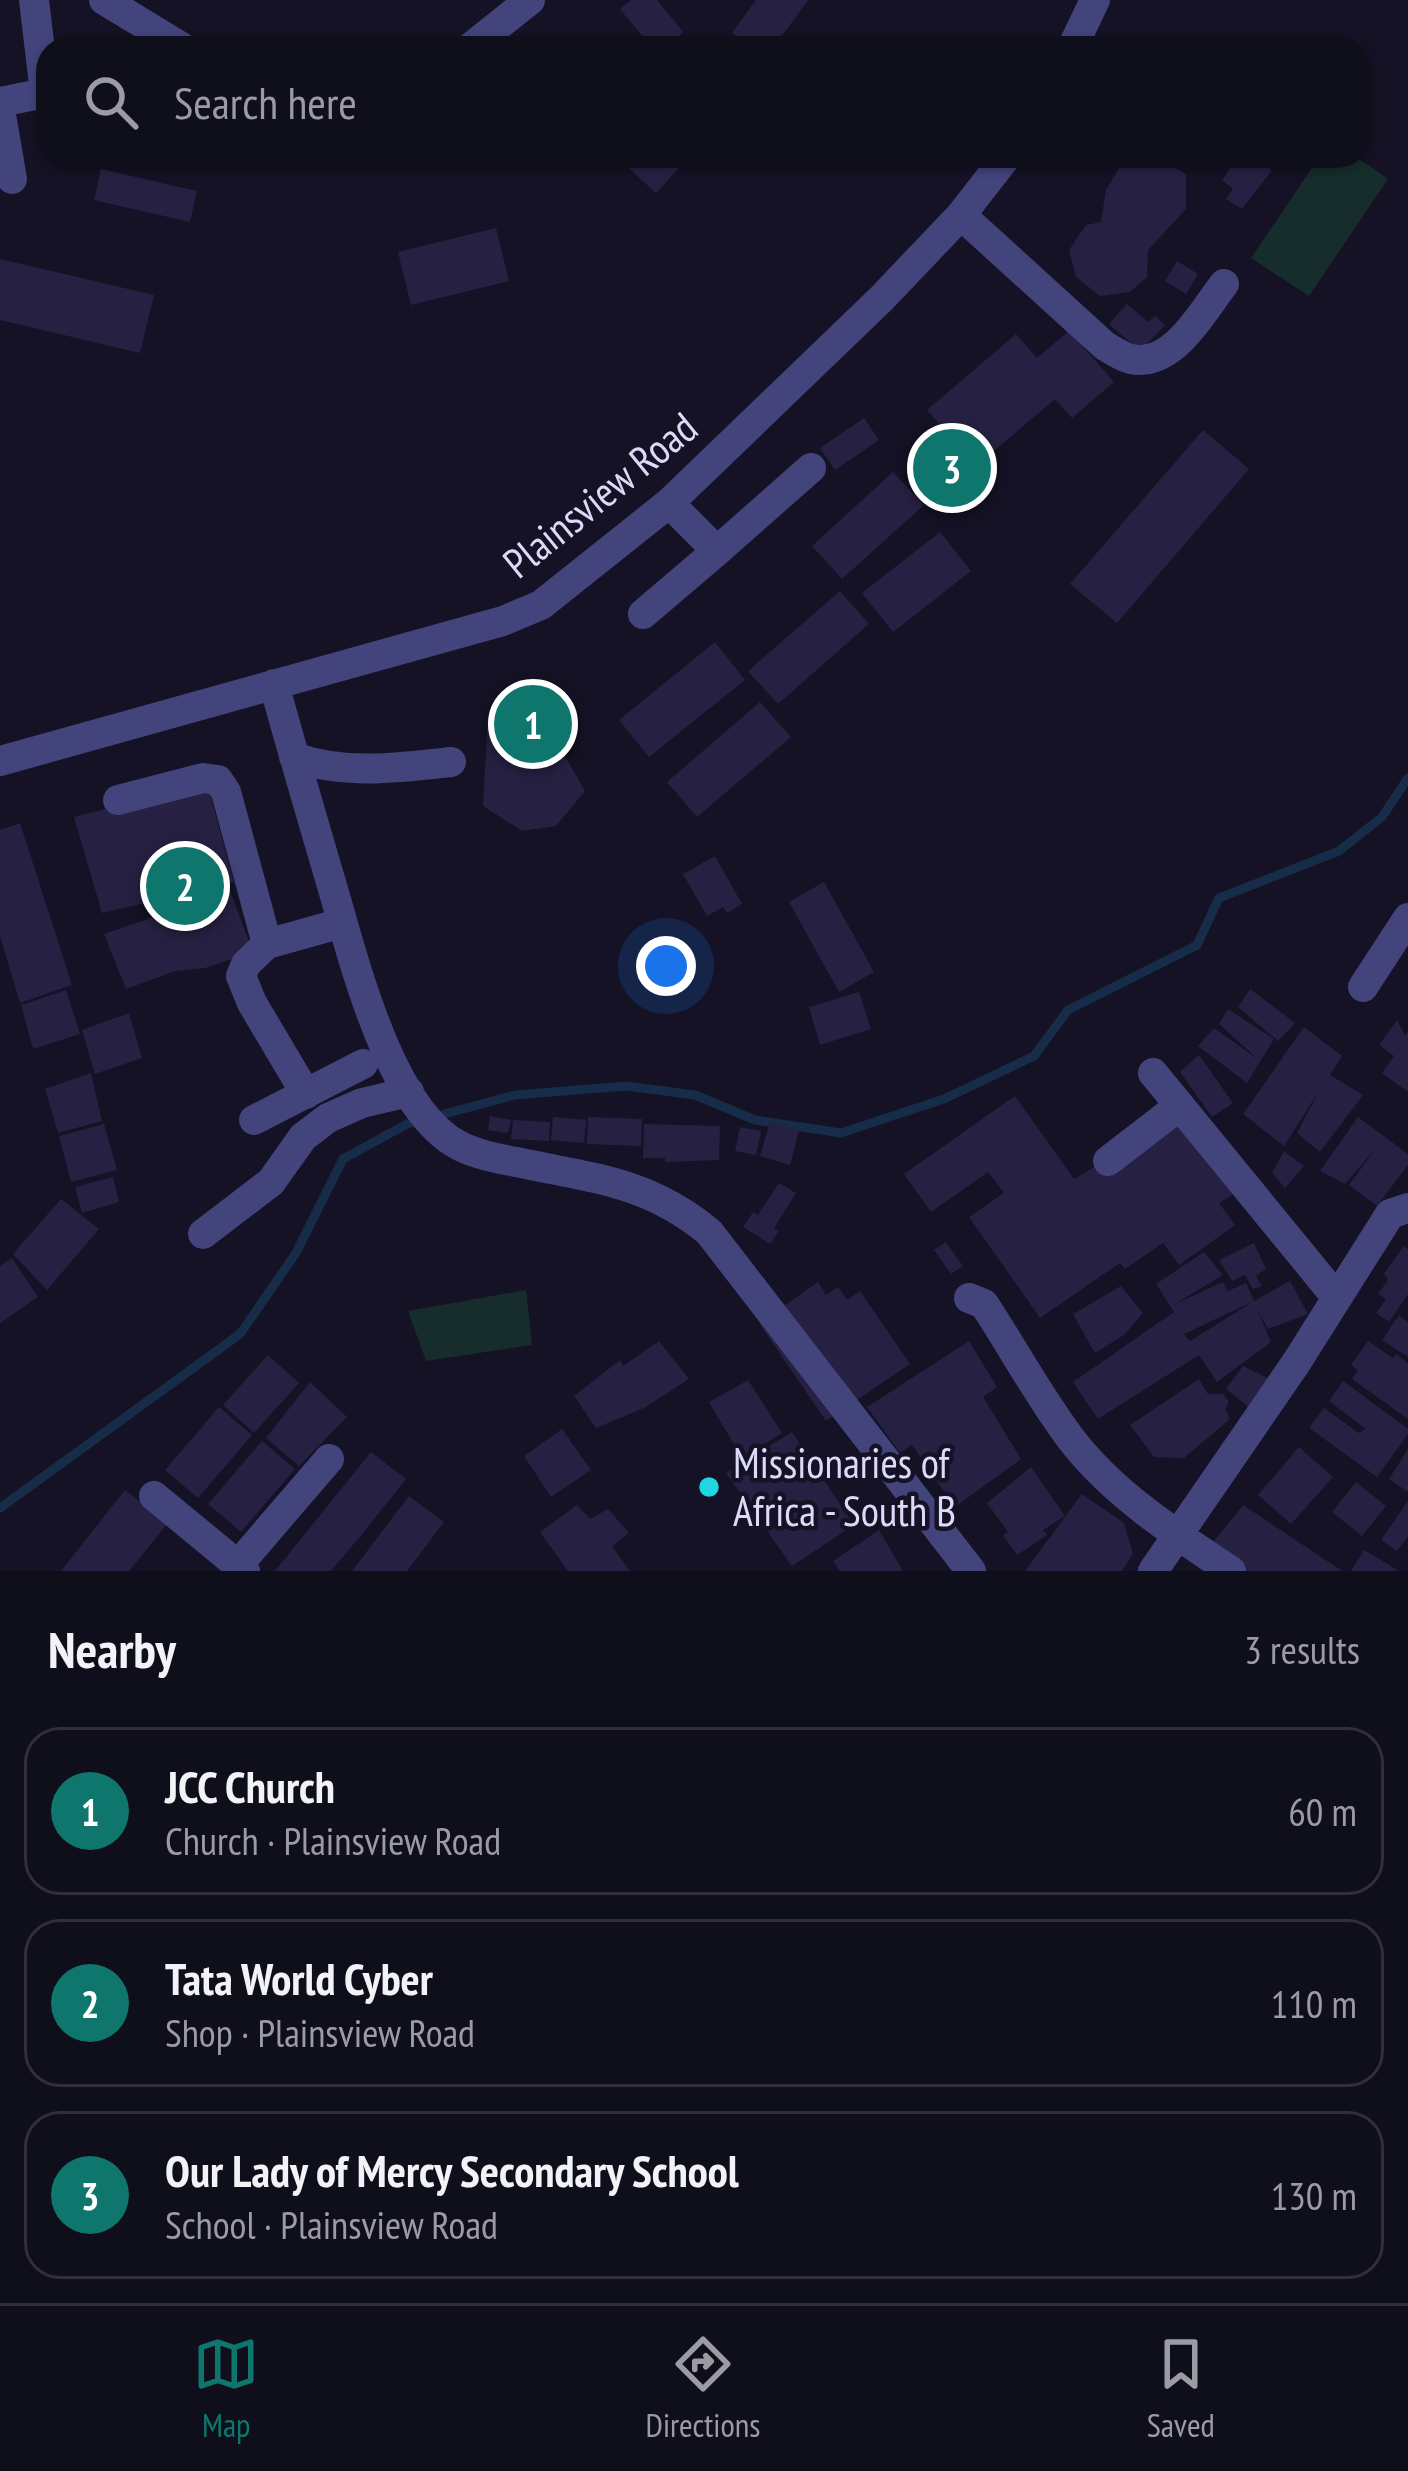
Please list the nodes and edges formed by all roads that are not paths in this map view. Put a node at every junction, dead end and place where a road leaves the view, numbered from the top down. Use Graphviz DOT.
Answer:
graph roads {
  1 [pos="34,0"];
  2 [pos="104,0"];
  3 [pos="530,0"];
  4 [pos="1095,0"];
  5 [pos="39,36"];
  6 [pos="163,36"];
  7 [pos="485,36"];
  8 [pos="1078,36"];
  9 [pos="36,96"];
  10 [pos="0,105"];
  11 [pos="998,168"];
  12 [pos="12,179"];
  13 [pos="961,215"];
  14 [pos="1224,284"];
  15 [pos="812,468"];
  16 [pos="669,503"];
  17 [pos="717,551"];
  18 [pos="643,614"];
  19 [pos="274,685"];
  20 [pos="294,757"];
  21 [pos="0,761"];
  22 [pos="451,761"];
  23 [pos="118,800"];
  24 [pos="1408,918"];
  25 [pos="342,922"];
  26 [pos="267,944"];
  27 [pos="1363,987"];
  28 [pos="363,1064"];
  29 [pos="1153,1073"];
  30 [pos="409,1092"];
  31 [pos="306,1094"];
  32 [pos="1178,1107"];
  33 [pos="254,1120"];
  34 [pos="1108,1161"];
  35 [pos="1408,1208"];
  36 [pos="202,1234"];
  37 [pos="969,1298"];
  38 [pos="1336,1298"];
  39 [pos="329,1459"];
  40 [pos="154,1496"];
  41 [pos="1178,1535"];
  42 [pos="241,1568"];
  43 [pos="971,1571"];
  44 [pos="1153,1571"];
  45 [pos="1231,1571"];
  1 -- 5 [label="street"];
  2 -- 6 [label="street"];
  3 -- 7 [label="street"];
  4 -- 8 [label="street"];
  9 -- 10 [label="street"];
  10 -- 12 [label="street"];
  11 -- 13 [label="street, Plainsview Road"];
  13 -- 14 [label="street"];
  13 -- 16 [label="street, Plainsview Road"];
  15 -- 17 [label="street"];
  16 -- 17 [label="street"];
  16 -- 19 [label="street, Plainsview Road"];
  17 -- 18 [label="street"];
  19 -- 20 [label="street"];
  19 -- 21 [label="street, Plainsview Road"];
  20 -- 22 [label="street"];
  20 -- 25 [label="street"];
  23 -- 26 [label="street"];
  24 -- 27 [label="street"];
  25 -- 26 [label="street"];
  25 -- 30 [label="street"];
  26 -- 31 [label="street"];
  28 -- 31 [label="street"];
  29 -- 32 [label="street"];
  30 -- 36 [label="street"];
  30 -- 43 [label="street"];
  31 -- 33 [label="street"];
  32 -- 34 [label="street"];
  32 -- 38 [label="street"];
  35 -- 38 [label="street"];
  37 -- 41 [label="street"];
  38 -- 41 [label="street"];
  39 -- 42 [label="street"];
  40 -- 42 [label="street"];
  41 -- 44 [label="street"];
  41 -- 45 [label="street"];
}
